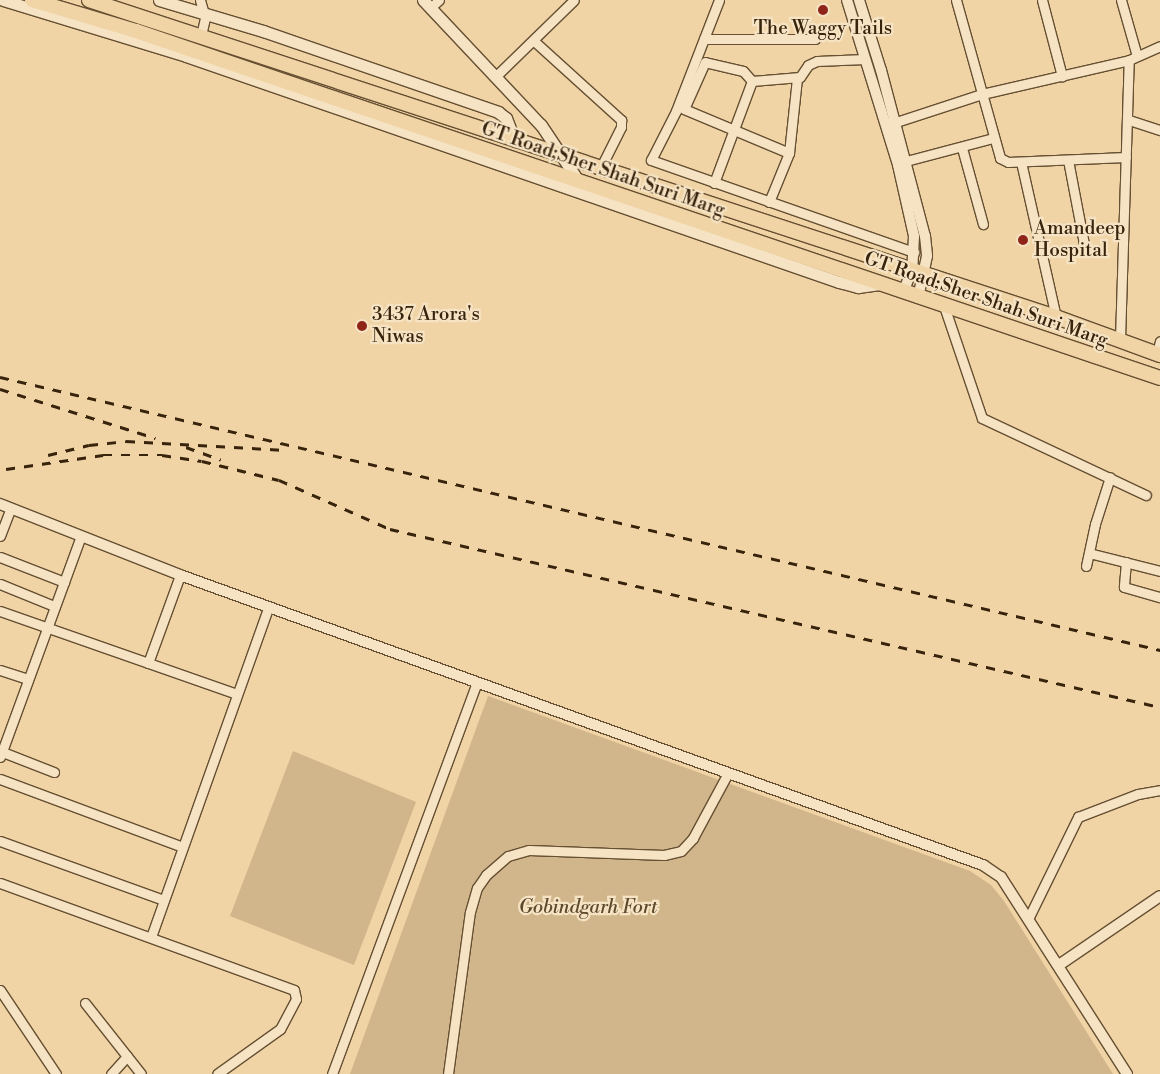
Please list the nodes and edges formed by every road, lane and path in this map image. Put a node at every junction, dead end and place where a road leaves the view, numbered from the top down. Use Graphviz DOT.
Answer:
graph roads {
  1 [pos="3,0"];
  2 [pos="32,0"];
  3 [pos="90,0"];
  4 [pos="159,0"];
  5 [pos="200,0"];
  6 [pos="439,0"];
  7 [pos="574,0"];
  8 [pos="719,0"];
  9 [pos="847,0"];
  10 [pos="858,0"];
  11 [pos="956,0"];
  12 [pos="1042,0"];
  13 [pos="1121,0"];
  14 [pos="427,4"];
  15 [pos="204,13"];
  16 [pos="201,36"];
  17 [pos="704,39"];
  18 [pos="815,39"];
  19 [pos="534,41"];
  20 [pos="1160,46"];
  21 [pos="1133,58"];
  22 [pos="865,59"];
  23 [pos="1062,76"];
  24 [pos="495,77"];
  25 [pos="797,78"];
  26 [pos="752,81"];
  27 [pos="982,94"];
  28 [pos="1129,120"];
  29 [pos="890,124"];
  30 [pos="1160,130"];
  31 [pos="734,132"];
  32 [pos="993,138"];
  33 [pos="515,141"];
  34 [pos="962,148"];
  35 [pos="789,153"];
  36 [pos="1126,157"];
  37 [pos="565,158"];
  38 [pos="1068,160"];
  39 [pos="906,161"];
  40 [pos="1021,162"];
  41 [pos="600,169"];
  42 [pos="580,182"];
  43 [pos="714,183"];
  44 [pos="769,202"];
  45 [pos="983,224"];
  46 [pos="1084,244"];
  47 [pos="914,252"];
  48 [pos="918,272"];
  49 [pos="880,284"];
  50 [pos="903,292"];
  51 [pos="918,298"];
  52 [pos="944,306"];
  53 [pos="1056,317"];
  54 [pos="1120,339"];
  55 [pos="1159,350"];
  56 [pos="1160,378"];
  57 [pos="1110,477"];
  58 [pos="1146,495"];
  59 [pos="0,504"];
  60 [pos="11,508"];
  61 [pos="0,536"];
  62 [pos="80,538"];
  63 [pos="1089,553"];
  64 [pos="0,557"];
  65 [pos="1126,562"];
  66 [pos="1086,566"];
  67 [pos="1160,571"];
  68 [pos="180,575"];
  69 [pos="64,582"];
  70 [pos="0,584"];
  71 [pos="1160,597"];
  72 [pos="54,606"];
  73 [pos="269,606"];
  74 [pos="0,611"];
  75 [pos="46,627"];
  76 [pos="148,663"];
  77 [pos="0,670"];
  78 [pos="27,679"];
  79 [pos="477,682"];
  80 [pos="237,694"];
  81 [pos="1,753"];
  82 [pos="54,772"];
  83 [pos="728,773"];
  84 [pos="0,780"];
  85 [pos="1160,790"];
  86 [pos="0,841"];
  87 [pos="183,847"];
  88 [pos="0,883"];
  89 [pos="1160,896"];
  90 [pos="164,900"];
  91 [pos="1028,919"];
  92 [pos="151,937"];
  93 [pos="1059,965"];
  94 [pos="0,990"];
  95 [pos="85,1004"];
  96 [pos="127,1056"];
  97 [pos="56,1074"];
  98 [pos="111,1074"];
  99 [pos="142,1074"];
  100 [pos="216,1074"];
  101 [pos="332,1074"];
  102 [pos="448,1074"];
  103 [pos="1127,1074"];
  1 -- 49 [label="main road"];
  2 -- 42 [label="main road, GT Road;Sher Shah Suri Marg"];
  3 -- 16 [label="main road, GT Road;Sher Shah Suri Marg"];
  4 -- 15 [label="main road"];
  5 -- 15 [label="street"];
  6 -- 14 [label="street"];
  7 -- 19 [label="street"];
  8 -- 17 [label="street"];
  9 -- 22 [label="street"];
  10 -- 29 [label="street"];
  11 -- 27 [label="street"];
  12 -- 23 [label="street"];
  13 -- 21 [label="street"];
  14 -- 24 [label="main road"];
  15 -- 16 [label="street"];
  15 -- 33 [label="main road"];
  16 -- 33 [label="main road, GT Road;Sher Shah Suri Marg"];
  17 -- 18 [label="street"];
  17 -- 43 [label="street"];
  19 -- 24 [label="street"];
  19 -- 41 [label="street"];
  20 -- 21 [label="street"];
  21 -- 23 [label="street"];
  21 -- 28 [label="street"];
  22 -- 25 [label="street"];
  22 -- 29 [label="street"];
  23 -- 27 [label="street"];
  24 -- 37 [label="main road"];
  25 -- 26 [label="street"];
  25 -- 35 [label="street"];
  26 -- 31 [label="street"];
  26 -- 31 [label="street"];
  27 -- 29 [label="street"];
  27 -- 32 [label="street"];
  28 -- 30 [label="street"];
  28 -- 36 [label="street"];
  29 -- 39 [label="street"];
  29 -- 47 [label="street"];
  31 -- 35 [label="street"];
  31 -- 43 [label="street"];
  32 -- 34 [label="street"];
  32 -- 40 [label="street"];
  33 -- 37 [label="main road, GT Road;Sher Shah Suri Marg"];
  34 -- 39 [label="street"];
  34 -- 45 [label="street"];
  35 -- 44 [label="street"];
  36 -- 38 [label="street"];
  36 -- 54 [label="street"];
  37 -- 41 [label="main road, GT Road;Sher Shah Suri Marg"];
  37 -- 42 [label="main road"];
  38 -- 40 [label="street"];
  38 -- 46 [label="street"];
  39 -- 48 [label="street"];
  40 -- 53 [label="street"];
  41 -- 48 [label="main road, GT Road;Sher Shah Suri Marg"];
  42 -- 49 [label="main road, GT Road;Sher Shah Suri Marg"];
  43 -- 44 [label="street"];
  44 -- 47 [label="street"];
  47 -- 48 [label="street"];
  48 -- 50 [label="street"];
  48 -- 51 [label="street"];
  48 -- 53 [label="main road, GT Road;Sher Shah Suri Marg"];
  49 -- 50 [label="main road, GT Road;Sher Shah Suri Marg"];
  50 -- 51 [label="main road, GT Road;Sher Shah Suri Marg"];
  51 -- 52 [label="main road, GT Road;Sher Shah Suri Marg"];
  52 -- 56 [label="main road, GT Road;Sher Shah Suri Marg"];
  52 -- 57 [label="street"];
  53 -- 54 [label="main road, GT Road;Sher Shah Suri Marg"];
  54 -- 55 [label="main road, GT Road;Sher Shah Suri Marg"];
  57 -- 58 [label="street"];
  57 -- 63 [label="street"];
  59 -- 60 [label="street"];
  60 -- 61 [label="street"];
  60 -- 62 [label="street"];
  62 -- 68 [label="street"];
  62 -- 69 [label="street"];
  63 -- 65 [label="street"];
  63 -- 66 [label="street"];
  64 -- 69 [label="street"];
  65 -- 67 [label="street"];
  65 -- 71 [label="street"];
  68 -- 73 [label="street"];
  68 -- 76 [label="street"];
  69 -- 72 [label="street"];
  70 -- 72 [label="street"];
  72 -- 75 [label="street"];
  73 -- 79 [label="street"];
  73 -- 80 [label="street"];
  74 -- 75 [label="street"];
  75 -- 76 [label="street"];
  75 -- 78 [label="street"];
  76 -- 80 [label="street"];
  77 -- 78 [label="street"];
  78 -- 81 [label="street"];
  79 -- 83 [label="street"];
  79 -- 101 [label="street"];
  80 -- 87 [label="street"];
  81 -- 82 [label="street"];
  83 -- 91 [label="street"];
  83 -- 102 [label="street"];
  84 -- 87 [label="street"];
  85 -- 91 [label="street"];
  86 -- 90 [label="street"];
  87 -- 90 [label="street"];
  88 -- 92 [label="street"];
  89 -- 93 [label="street"];
  90 -- 92 [label="street"];
  91 -- 93 [label="street"];
  92 -- 100 [label="street"];
  93 -- 103 [label="street"];
  94 -- 97 [label="street"];
  95 -- 96 [label="street"];
  96 -- 98 [label="street"];
  96 -- 99 [label="street"];
}
